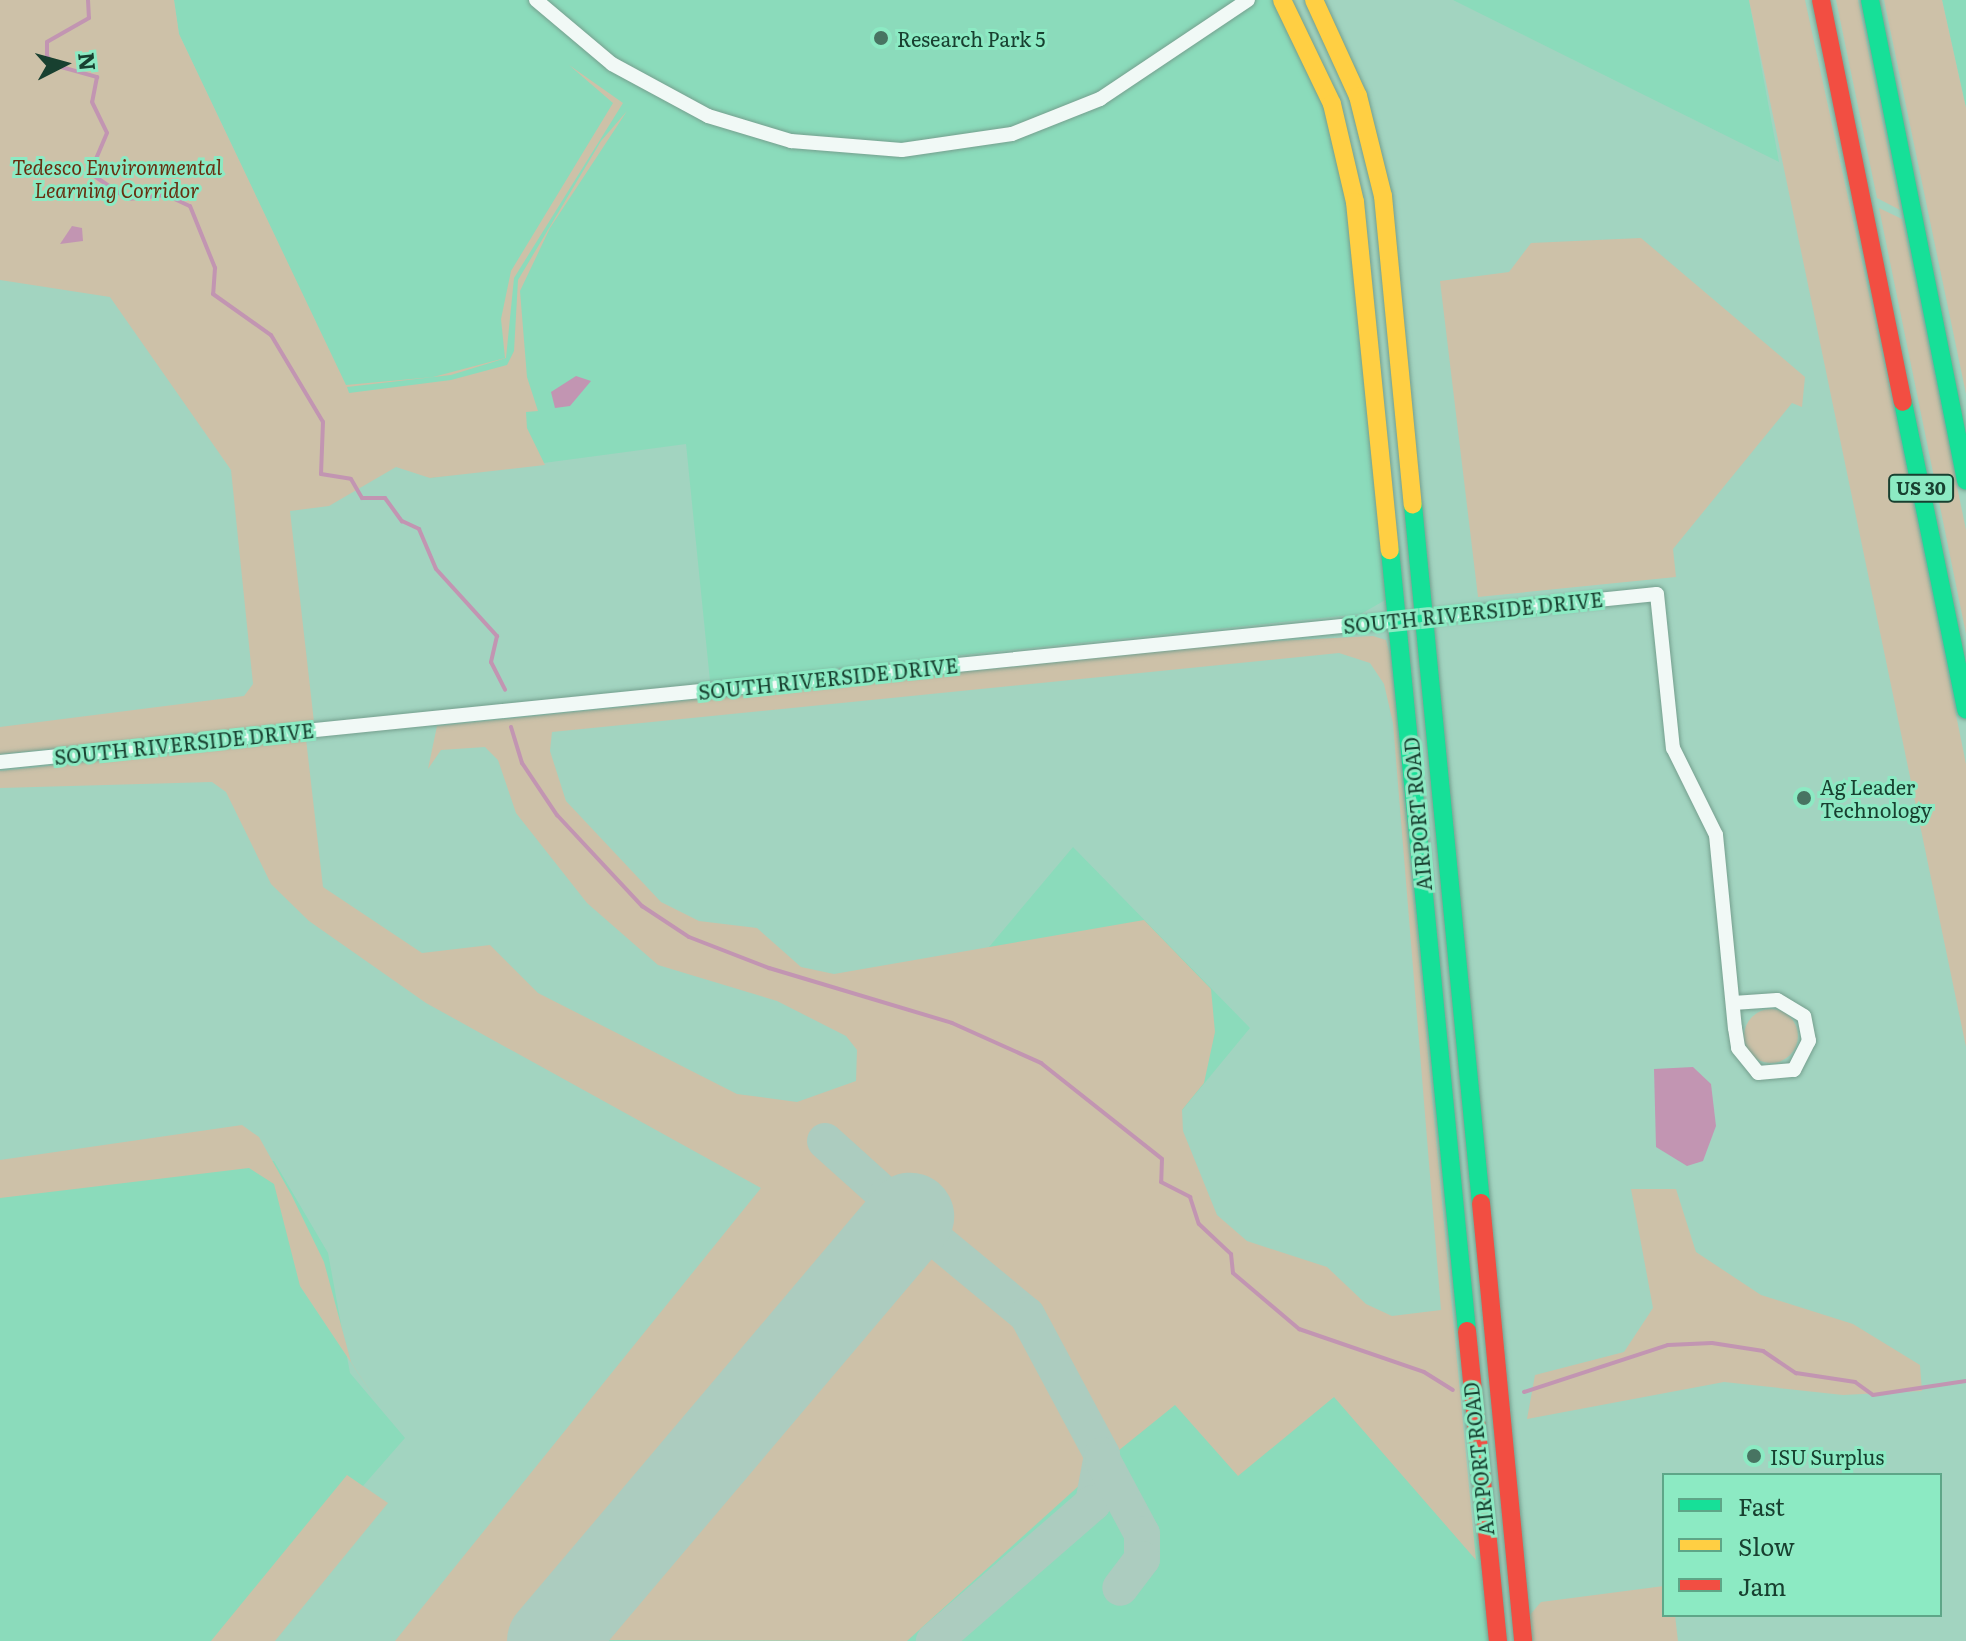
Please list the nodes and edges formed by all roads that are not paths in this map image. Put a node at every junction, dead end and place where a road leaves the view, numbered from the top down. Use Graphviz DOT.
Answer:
graph roads {
  1 [pos="536,0"];
  2 [pos="1248,0"];
  3 [pos="1282,0"];
  4 [pos="1314,0"];
  5 [pos="1821,0"];
  6 [pos="1870,0"];
  7 [pos="1966,480"];
  8 [pos="1427,617"];
  9 [pos="1400,620"];
  10 [pos="1966,710"];
  11 [pos="0,762"];
  12 [pos="1733,1003"];
  13 [pos="1498,1641"];
  14 [pos="1523,1641"];
  1 -- 2 [label="street"];
  3 -- 9 [label="main road, AIRPORT ROAD"];
  4 -- 8 [label="main road, AIRPORT ROAD"];
  5 -- 10 [label="main road, US 30"];
  6 -- 7 [label="main road, US 30"];
  8 -- 9 [label="street, SOUTH RIVERSIDE DRIVE"];
  8 -- 12 [label="street, SOUTH RIVERSIDE DRIVE"];
  8 -- 14 [label="main road, AIRPORT ROAD"];
  9 -- 11 [label="street, SOUTH RIVERSIDE DRIVE"];
  9 -- 13 [label="main road, AIRPORT ROAD"];
  12 -- 12 [label="street"];
}
